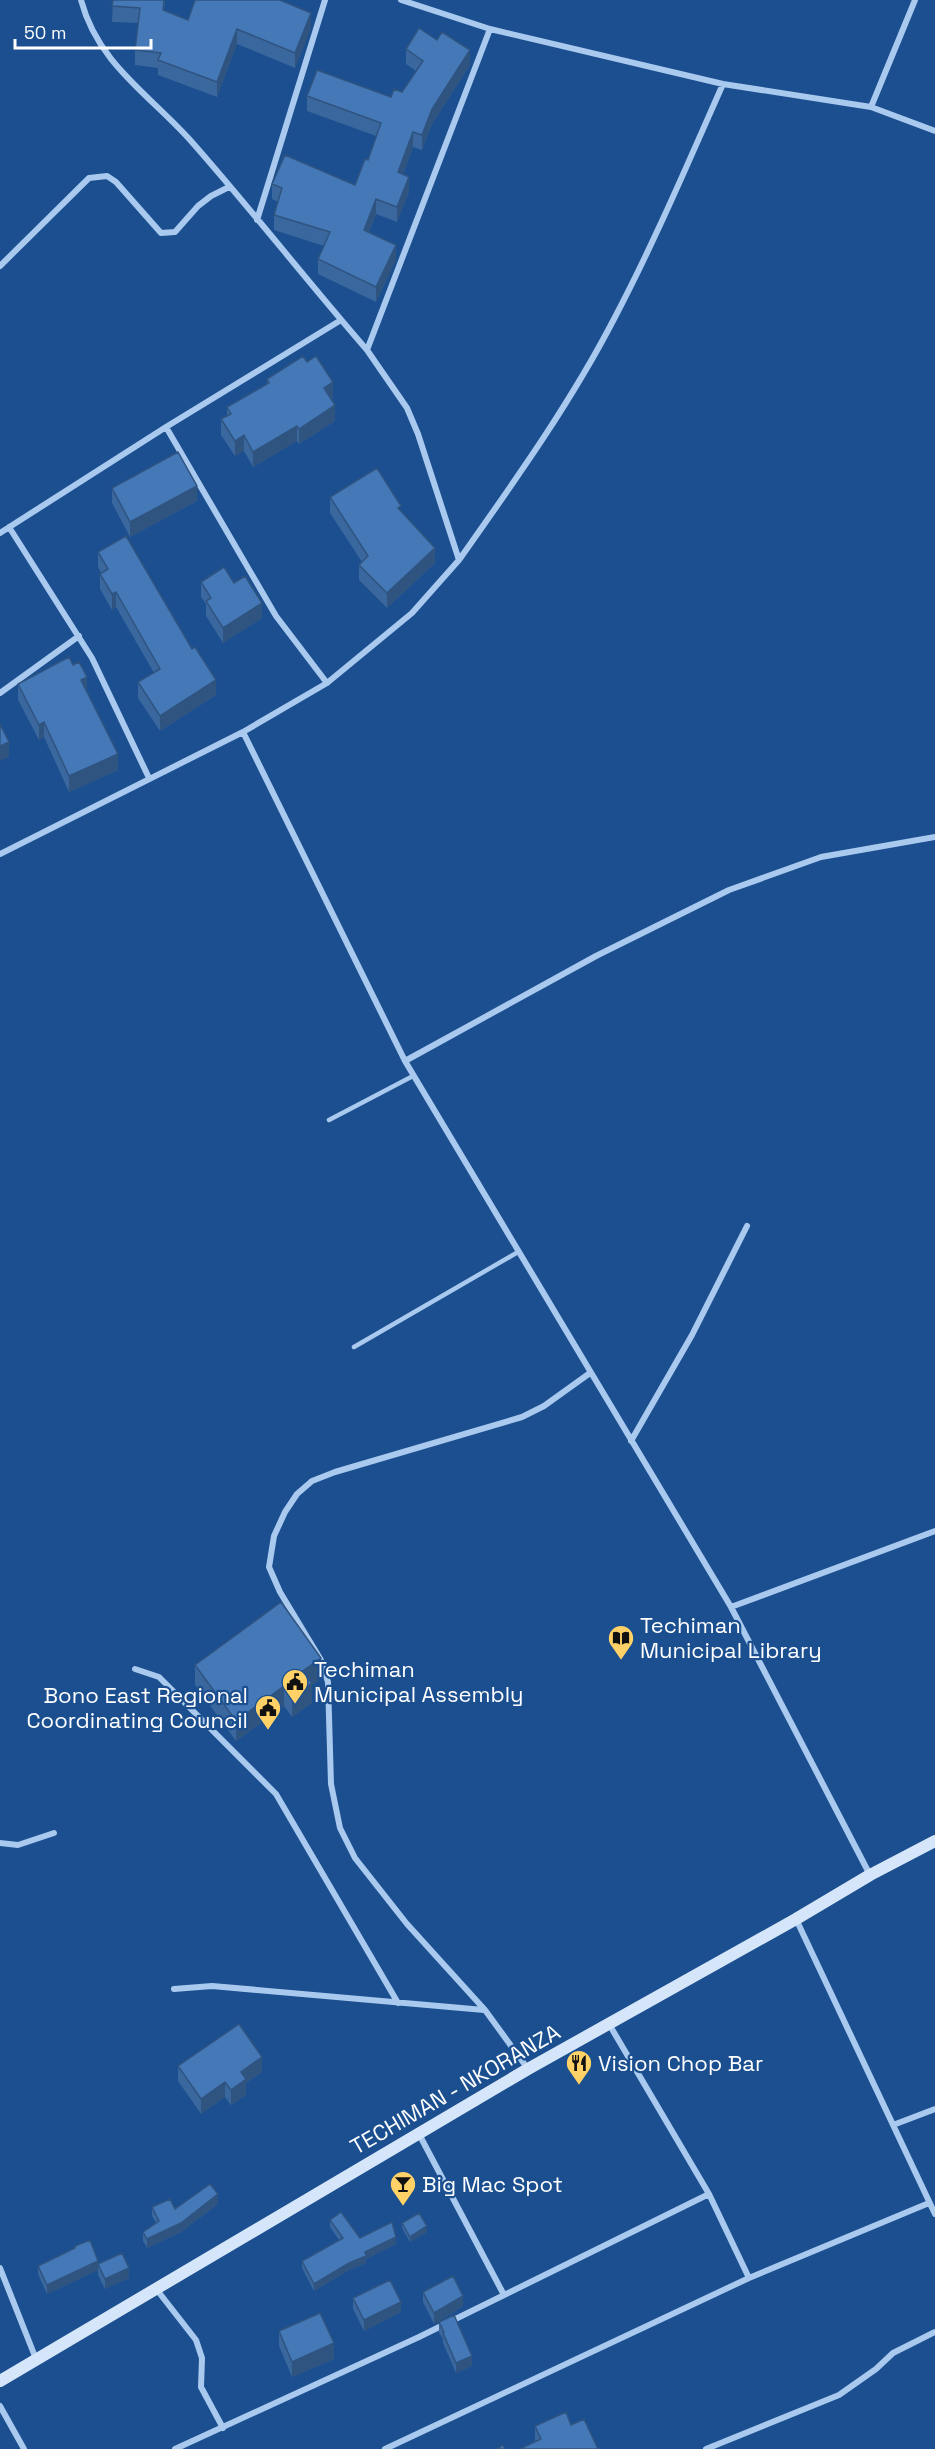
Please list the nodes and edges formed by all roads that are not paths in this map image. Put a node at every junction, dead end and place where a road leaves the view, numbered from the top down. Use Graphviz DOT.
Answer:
graph roads {
  1 [pos="81,0"];
  2 [pos="325,0"];
  3 [pos="401,0"];
  4 [pos="915,0"];
  5 [pos="490,30"];
  6 [pos="723,84"];
  7 [pos="871,107"];
  8 [pos="935,130"];
  9 [pos="229,187"];
  10 [pos="257,220"];
  11 [pos="0,266"];
  12 [pos="341,320"];
  13 [pos="367,350"];
  14 [pos="166,427"];
  15 [pos="9,527"];
  16 [pos="0,533"];
  17 [pos="459,560"];
  18 [pos="79,636"];
  19 [pos="327,683"];
  20 [pos="0,693"];
  21 [pos="243,732"];
  22 [pos="149,778"];
  23 [pos="935,837"];
  24 [pos="0,854"];
  25 [pos="405,1061"];
  26 [pos="413,1076"];
  27 [pos="329,1120"];
  28 [pos="747,1226"];
  29 [pos="518,1251"];
  30 [pos="354,1347"];
  31 [pos="590,1373"];
  32 [pos="631,1441"];
  33 [pos="935,1532"];
  34 [pos="731,1607"];
  35 [pos="135,1669"];
  36 [pos="54,1833"];
  37 [pos="935,1840"];
  38 [pos="0,1843"];
  39 [pos="870,1875"];
  40 [pos="796,1919"];
  41 [pos="174,1989"];
  42 [pos="398,2002"];
  43 [pos="485,2010"];
  44 [pos="609,2024"];
  45 [pos="528,2069"];
  46 [pos="935,2109"];
  47 [pos="893,2125"];
  48 [pos="419,2134"];
  49 [pos="709,2194"];
  50 [pos="929,2203"];
  51 [pos="935,2214"];
  52 [pos="0,2268"];
  53 [pos="749,2278"];
  54 [pos="157,2290"];
  55 [pos="504,2295"];
  56 [pos="935,2332"];
  57 [pos="36,2361"];
  58 [pos="0,2381"];
  59 [pos="0,2406"];
  60 [pos="223,2428"];
  61 [pos="24,2449"];
  62 [pos="175,2449"];
  63 [pos="386,2449"];
  64 [pos="706,2449"];
  1 -- 9 [label="street"];
  2 -- 10 [label="street"];
  3 -- 5 [label="street"];
  4 -- 7 [label="street"];
  5 -- 6 [label="street"];
  5 -- 13 [label="street"];
  6 -- 7 [label="street"];
  6 -- 17 [label="street"];
  7 -- 8 [label="street"];
  9 -- 10 [label="street"];
  9 -- 11 [label="street"];
  10 -- 12 [label="street"];
  12 -- 13 [label="street"];
  12 -- 14 [label="street"];
  13 -- 17 [label="street"];
  14 -- 15 [label="street"];
  14 -- 19 [label="street"];
  15 -- 16 [label="street"];
  15 -- 18 [label="street"];
  17 -- 19 [label="street"];
  18 -- 20 [label="street"];
  18 -- 22 [label="street"];
  19 -- 21 [label="street"];
  21 -- 22 [label="street"];
  21 -- 25 [label="street"];
  22 -- 24 [label="street"];
  23 -- 25 [label="street"];
  25 -- 26 [label="street"];
  26 -- 27 [label="lane"];
  26 -- 29 [label="street"];
  28 -- 32 [label="street"];
  29 -- 30 [label="lane"];
  29 -- 31 [label="street"];
  31 -- 32 [label="street"];
  31 -- 43 [label="street"];
  32 -- 34 [label="street"];
  33 -- 34 [label="street"];
  34 -- 39 [label="street"];
  35 -- 42 [label="street"];
  36 -- 38 [label="street"];
  37 -- 39 [label="main road, TECHIMAN - NKORANZA"];
  39 -- 40 [label="main road, TECHIMAN - NKORANZA"];
  40 -- 44 [label="main road, TECHIMAN - NKORANZA"];
  40 -- 47 [label="street"];
  41 -- 42 [label="street"];
  42 -- 43 [label="street"];
  43 -- 45 [label="street"];
  44 -- 45 [label="main road, TECHIMAN - NKORANZA"];
  44 -- 49 [label="street"];
  45 -- 48 [label="main road, TECHIMAN - NKORANZA"];
  46 -- 47 [label="street"];
  47 -- 50 [label="street"];
  48 -- 54 [label="main road, TECHIMAN - NKORANZA"];
  48 -- 55 [label="street"];
  49 -- 53 [label="street"];
  49 -- 55 [label="street"];
  50 -- 51 [label="street"];
  50 -- 53 [label="street"];
  52 -- 57 [label="street"];
  53 -- 63 [label="street"];
  54 -- 57 [label="main road, TECHIMAN - NKORANZA"];
  54 -- 60 [label="street"];
  55 -- 60 [label="street"];
  56 -- 64 [label="street"];
  57 -- 58 [label="main road, TECHIMAN - NKORANZA"];
  59 -- 61 [label="street"];
  60 -- 62 [label="street"];
}
